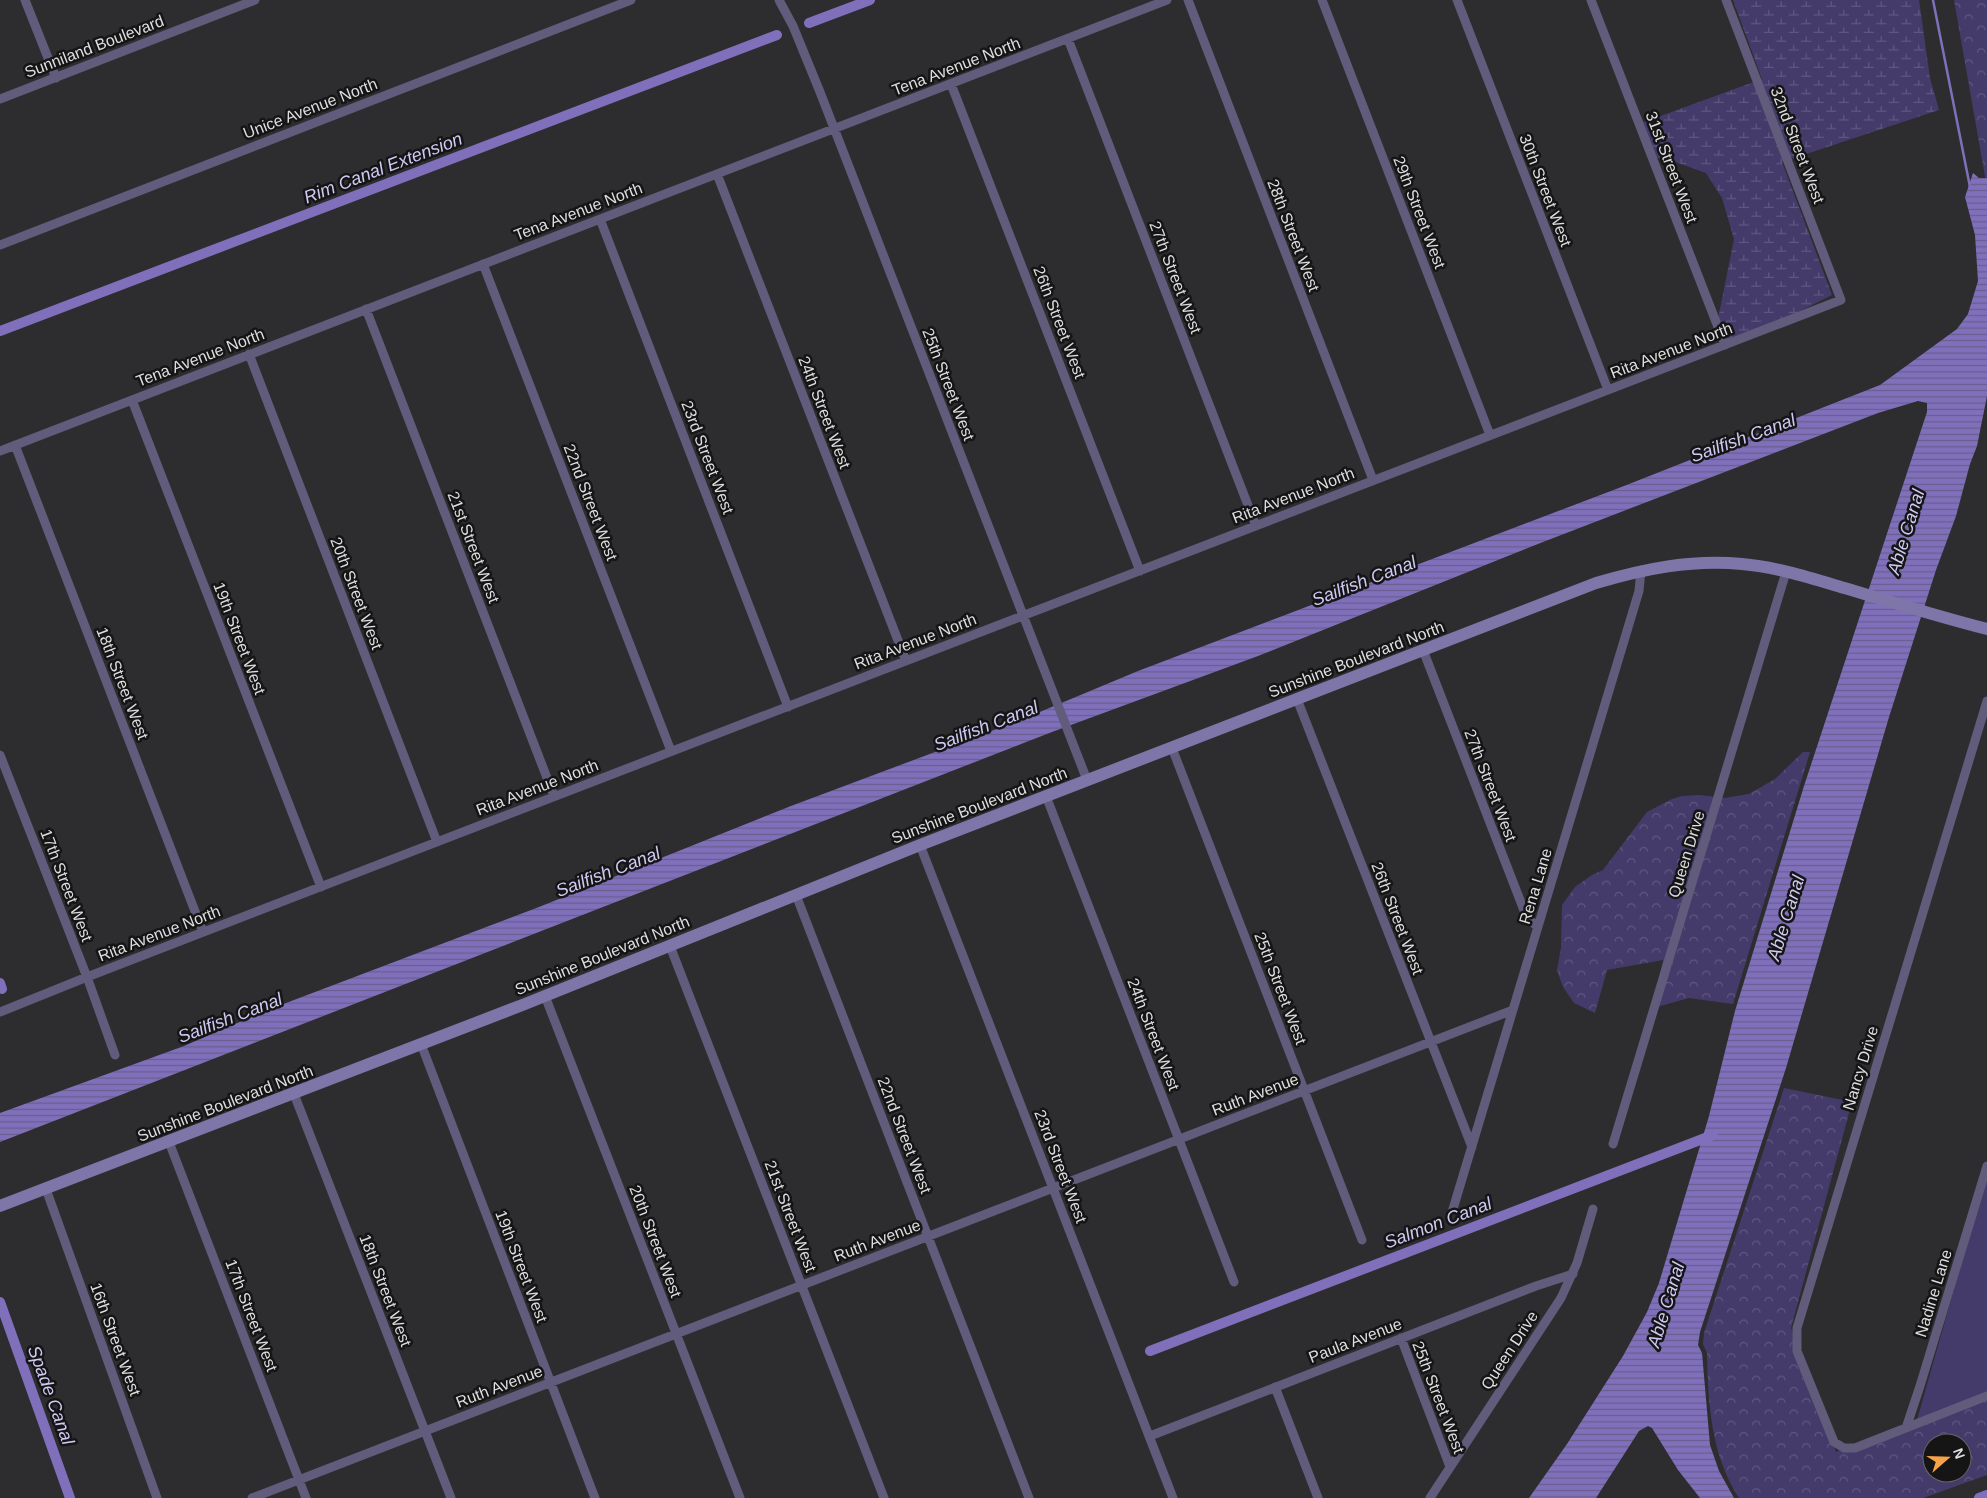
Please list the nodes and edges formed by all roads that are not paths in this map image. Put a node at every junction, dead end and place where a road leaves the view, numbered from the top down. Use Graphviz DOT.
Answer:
graph roads {
  1 [pos="26,0"];
  2 [pos="255,0"];
  3 [pos="631,0"];
  4 [pos="779,0"];
  5 [pos="1167,0"];
  6 [pos="1188,0"];
  7 [pos="1322,0"];
  8 [pos="1457,0"];
  9 [pos="1591,0"];
  10 [pos="1726,0"];
  11 [pos="1068,39"];
  12 [pos="56,78"];
  13 [pos="951,84"];
  14 [pos="0,99"];
  15 [pos="834,128"];
  16 [pos="717,174"];
  17 [pos="600,219"];
  18 [pos="0,245"];
  19 [pos="483,264"];
  20 [pos="1841,300"];
  21 [pos="366,309"];
  22 [pos="1725,345"];
  23 [pos="249,354"];
  24 [pos="1608,390"];
  25 [pos="132,400"];
  26 [pos="1490,435"];
  27 [pos="15,445"];
  28 [pos="0,451"];
  29 [pos="1373,480"];
  30 [pos="1256,526"];
  31 [pos="1641,570"];
  32 [pos="1140,571"];
  33 [pos="1786,572"];
  34 [pos="1022,616"];
  35 [pos="1987,629"];
  36 [pos="1423,650"];
  37 [pos="906,661"];
  38 [pos="1297,699"];
  39 [pos="1987,701"];
  40 [pos="788,707"];
  41 [pos="1985,717"];
  42 [pos="1172,748"];
  43 [pos="672,752"];
  44 [pos="0,755"];
  45 [pos="1087,780"];
  46 [pos="554,796"];
  47 [pos="1046,796"];
  48 [pos="437,842"];
  49 [pos="920,846"];
  50 [pos="321,887"];
  51 [pos="796,896"];
  52 [pos="1538,927"];
  53 [pos="203,932"];
  54 [pos="670,946"];
  55 [pos="87,977"];
  56 [pos="545,996"];
  57 [pos="1513,1010"];
  58 [pos="0,1012"];
  59 [pos="1430,1042"];
  60 [pos="421,1044"];
  61 [pos="115,1055"];
  62 [pos="1304,1090"];
  63 [pos="294,1094"];
  64 [pos="1179,1139"];
  65 [pos="169,1142"];
  66 [pos="1613,1144"];
  67 [pos="1472,1147"];
  68 [pos="1987,1166"];
  69 [pos="1053,1188"];
  70 [pos="46,1190"];
  71 [pos="0,1206"];
  72 [pos="1454,1209"];
  73 [pos="1593,1209"];
  74 [pos="928,1236"];
  75 [pos="1362,1240"];
  76 [pos="1573,1274"];
  77 [pos="1234,1282"];
  78 [pos="802,1285"];
  79 [pos="676,1334"];
  80 [pos="1400,1338"];
  81 [pos="550,1382"];
  82 [pos="1275,1387"];
  83 [pos="1987,1396"];
  84 [pos="1906,1428"];
  85 [pos="425,1431"];
  86 [pos="1150,1436"];
  87 [pos="1450,1467"];
  88 [pos="299,1480"];
  89 [pos="157,1498"];
  90 [pos="252,1498"];
  91 [pos="306,1498"];
  92 [pos="451,1498"];
  93 [pos="595,1498"];
  94 [pos="740,1498"];
  95 [pos="884,1498"];
  96 [pos="1029,1498"];
  97 [pos="1174,1498"];
  98 [pos="1318,1498"];
  99 [pos="1430,1498"];
  1 -- 12 [label="street"];
  2 -- 12 [label="street, Sunniland Boulevard"];
  3 -- 18 [label="street, Unice Avenue North"];
  4 -- 15 [label="street, 25th Street West"];
  5 -- 11 [label="street, Tena Avenue North"];
  6 -- 29 [label="street, 28th Street West"];
  7 -- 26 [label="street, 29th Street West"];
  8 -- 24 [label="street, 30th Street West"];
  9 -- 22 [label="street, 31st Street West"];
  10 -- 20 [label="street, 32nd Street West"];
  11 -- 13 [label="street, Tena Avenue North"];
  11 -- 30 [label="street, 27th Street West"];
  12 -- 14 [label="street, Sunniland Boulevard"];
  13 -- 15 [label="street, Tena Avenue North"];
  13 -- 32 [label="street, 26th Street West"];
  15 -- 16 [label="street, Tena Avenue North"];
  15 -- 34 [label="street, 25th Street West"];
  16 -- 17 [label="street, Tena Avenue North"];
  16 -- 37 [label="street, 24th Street West"];
  17 -- 19 [label="street, Tena Avenue North"];
  17 -- 40 [label="street, 23rd Street West"];
  19 -- 21 [label="street, Tena Avenue North"];
  19 -- 43 [label="street, 22nd Street West"];
  20 -- 22 [label="street, Rita Avenue North"];
  21 -- 23 [label="street, Tena Avenue North"];
  21 -- 46 [label="street, 21st Street West"];
  22 -- 24 [label="street, Rita Avenue North"];
  23 -- 25 [label="street, Tena Avenue North"];
  23 -- 48 [label="street, 20th Street West"];
  24 -- 26 [label="street, Rita Avenue North"];
  25 -- 27 [label="street, Tena Avenue North"];
  25 -- 50 [label="street, 19th Street West"];
  26 -- 29 [label="street, Rita Avenue North"];
  27 -- 28 [label="street, Tena Avenue North"];
  27 -- 53 [label="street, 18th Street West"];
  29 -- 30 [label="street, Rita Avenue North"];
  30 -- 32 [label="street, Rita Avenue North"];
  31 -- 33 [label="street, Sunshine Boulevard North"];
  31 -- 36 [label="street, Sunshine Boulevard North"];
  31 -- 52 [label="street, Rena Lane"];
  32 -- 34 [label="street, Rita Avenue North"];
  33 -- 35 [label="street, Sunshine Boulevard North"];
  33 -- 66 [label="street, Queen Drive"];
  34 -- 37 [label="street, Rita Avenue North"];
  34 -- 45 [label="street, 25th Street West"];
  36 -- 38 [label="street, Sunshine Boulevard North"];
  36 -- 52 [label="street, 27th Street West"];
  37 -- 40 [label="street, Rita Avenue North"];
  38 -- 42 [label="street, Sunshine Boulevard North"];
  38 -- 59 [label="street, 26th Street West"];
  39 -- 41 [label="street, Nancy Drive"];
  40 -- 43 [label="street, Rita Avenue North"];
  41 -- 84 [label="street, Nancy Drive"];
  42 -- 45 [label="street, Sunshine Boulevard North"];
  42 -- 62 [label="street, 25th Street West"];
  43 -- 46 [label="street, Rita Avenue North"];
  44 -- 55 [label="street, 17th Street West"];
  45 -- 47 [label="street, Sunshine Boulevard North"];
  46 -- 48 [label="street, Rita Avenue North"];
  47 -- 49 [label="street, Sunshine Boulevard North"];
  47 -- 64 [label="street, 24th Street West"];
  48 -- 50 [label="street, Rita Avenue North"];
  49 -- 51 [label="street, Sunshine Boulevard North"];
  49 -- 69 [label="street, 23rd Street West"];
  50 -- 53 [label="street, Rita Avenue North"];
  51 -- 54 [label="street, Sunshine Boulevard North"];
  51 -- 74 [label="street, 22nd Street West"];
  52 -- 57 [label="street, Rena Lane"];
  53 -- 55 [label="street, Rita Avenue North"];
  54 -- 56 [label="street, Sunshine Boulevard North"];
  54 -- 78 [label="street, 21st Street West"];
  55 -- 58 [label="street, Rita Avenue North"];
  55 -- 61 [label="street, 17th Street West"];
  56 -- 60 [label="street, Sunshine Boulevard North"];
  56 -- 79 [label="street, 20th Street West"];
  57 -- 59 [label="street, Ruth Avenue"];
  57 -- 67 [label="street, Rena Lane"];
  59 -- 62 [label="street, Ruth Avenue"];
  59 -- 67 [label="street, 26th Street West"];
  60 -- 63 [label="street, Sunshine Boulevard North"];
  60 -- 81 [label="street, 19th Street West"];
  62 -- 64 [label="street, Ruth Avenue"];
  62 -- 75 [label="street, 25th Street West"];
  63 -- 65 [label="street, Sunshine Boulevard North"];
  63 -- 85 [label="street, 18th Street West"];
  64 -- 69 [label="street, Ruth Avenue"];
  64 -- 77 [label="street, 24th Street West"];
  65 -- 70 [label="street, Sunshine Boulevard North"];
  65 -- 88 [label="street, 17th Street West"];
  67 -- 72 [label="street, Rena Lane"];
  68 -- 84 [label="street, Nadine Lane"];
  69 -- 74 [label="street, Ruth Avenue"];
  69 -- 86 [label="street, 23rd Street West"];
  70 -- 71 [label="street, Sunshine Boulevard North"];
  70 -- 89 [label="street, 16th Street West"];
  73 -- 76 [label="street, Queen Drive"];
  74 -- 78 [label="street, Ruth Avenue"];
  74 -- 96 [label="street, 22nd Street West"];
  76 -- 80 [label="street, Paula Avenue"];
  76 -- 87 [label="street, Queen Drive"];
  78 -- 79 [label="street, Ruth Avenue"];
  78 -- 95 [label="street, 21st Street West"];
  79 -- 81 [label="street, Ruth Avenue"];
  79 -- 94 [label="street, 20th Street West"];
  80 -- 82 [label="street, Paula Avenue"];
  80 -- 87 [label="street, 25th Street West"];
  81 -- 85 [label="street, Ruth Avenue"];
  81 -- 93 [label="street, 19th Street West"];
  82 -- 86 [label="street, Paula Avenue"];
  82 -- 98 [label="street"];
  83 -- 84 [label="street"];
  85 -- 88 [label="street, Ruth Avenue"];
  85 -- 92 [label="street, 18th Street West"];
  86 -- 97 [label="street, 23rd Street West"];
  87 -- 99 [label="street, Queen Drive"];
  88 -- 90 [label="street, Ruth Avenue"];
  88 -- 91 [label="street, 17th Street West"];
}
